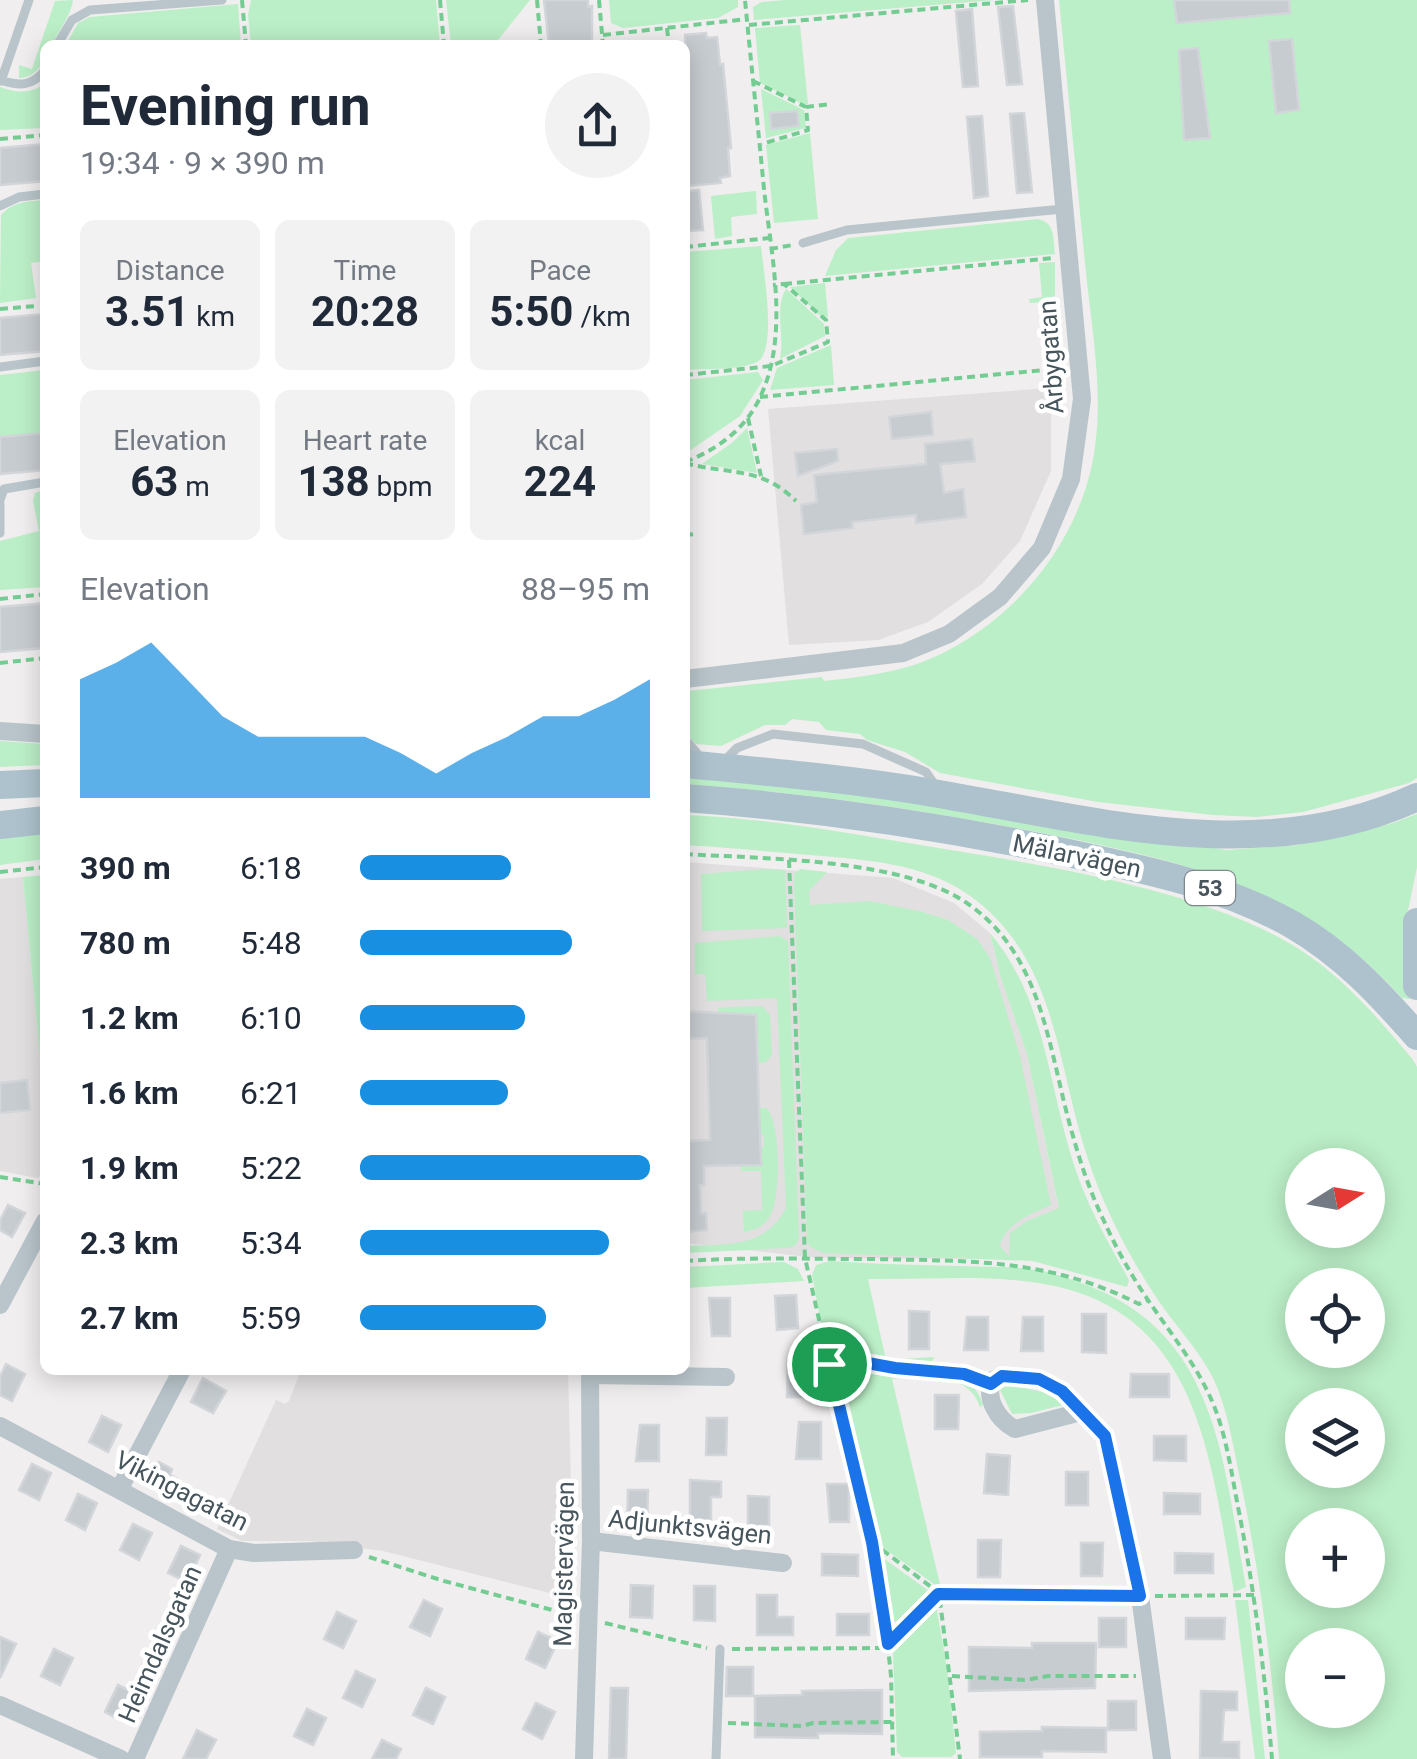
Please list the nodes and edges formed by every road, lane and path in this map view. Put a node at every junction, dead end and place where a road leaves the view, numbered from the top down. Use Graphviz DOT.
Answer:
graph roads {
  1 [pos="28,0"];
  2 [pos="222,0"];
  3 [pos="242,0"];
  4 [pos="440,0"];
  5 [pos="536,0"];
  6 [pos="599,0"];
  7 [pos="746,0"];
  8 [pos="1028,0"];
  9 [pos="1045,0"];
  10 [pos="748,22"];
  11 [pos="667,28"];
  12 [pos="603,36"];
  13 [pos="60,40"];
  14 [pos="246,40"];
  15 [pos="444,40"];
  16 [pos="540,40"];
  17 [pos="603,40"];
  18 [pos="668,40"];
  19 [pos="40,76"];
  20 [pos="0,81"];
  21 [pos="753,81"];
  22 [pos="831,104"];
  23 [pos="806,108"];
  24 [pos="40,135"];
  25 [pos="0,139"];
  26 [pos="760,145"];
  27 [pos="40,195"];
  28 [pos="0,206"];
  29 [pos="1063,208"];
  30 [pos="769,238"];
  31 [pos="802,243"];
  32 [pos="690,246"];
  33 [pos="770,249"];
  34 [pos="1068,256"];
  35 [pos="784,284"];
  36 [pos="773,285"];
  37 [pos="36,306"];
  38 [pos="0,309"];
  39 [pos="40,363"];
  40 [pos="771,366"];
  41 [pos="0,367"];
  42 [pos="1079,367"];
  43 [pos="690,374"];
  44 [pos="760,397"];
  45 [pos="748,418"];
  46 [pos="690,460"];
  47 [pos="690,464"];
  48 [pos="762,476"];
  49 [pos="40,483"];
  50 [pos="796,501"];
  51 [pos="0,502"];
  52 [pos="0,532"];
  53 [pos="697,534"];
  54 [pos="690,535"];
  55 [pos="40,595"];
  56 [pos="0,599"];
  57 [pos="40,659"];
  58 [pos="0,664"];
  59 [pos="690,678"];
  60 [pos="0,731"];
  61 [pos="40,734"];
  62 [pos="698,761"];
  63 [pos="40,783"];
  64 [pos="0,785"];
  65 [pos="942,795"];
  66 [pos="1417,797"];
  67 [pos="690,798"];
  68 [pos="40,821"];
  69 [pos="0,825"];
  70 [pos="690,854"];
  71 [pos="789,860"];
  72 [pos="40,868"];
  73 [pos="0,872"];
  74 [pos="1417,922"];
  75 [pos="1417,986"];
  76 [pos="1417,1036"];
  77 [pos="0,1177"];
  78 [pos="40,1183"];
  79 [pos="40,1229"];
  80 [pos="805,1258"];
  81 [pos="690,1261"];
  82 [pos="1148,1300"];
  83 [pos="0,1305"];
  84 [pos="829,1364"];
  85 [pos="179,1375"];
  86 [pos="590,1375"];
  87 [pos="690,1375"];
  88 [pos="726,1376"];
  89 [pos="991,1384"];
  90 [pos="1081,1412"];
  91 [pos="0,1426"];
  92 [pos="120,1488"];
  93 [pos="591,1541"];
  94 [pos="872,1542"];
  95 [pos="229,1548"];
  96 [pos="354,1550"];
  97 [pos="783,1563"];
  98 [pos="938,1594"];
  99 [pos="1255,1595"];
  100 [pos="1140,1596"];
  101 [pos="589,1620"];
  102 [pos="888,1644"];
  103 [pos="720,1649"];
  104 [pos="952,1676"];
  105 [pos="1153,1677"];
  106 [pos="0,1704"];
  107 [pos="893,1722"];
  108 [pos="718,1723"];
  109 [pos="122,1759"];
  110 [pos="136,1759"];
  111 [pos="584,1759"];
  112 [pos="716,1759"];
  113 [pos="893,1759"];
  114 [pos="960,1759"];
  115 [pos="1162,1759"];
  116 [pos="1272,1759"];
  1 -- 20 [label="lane"];
  2 -- 13 [label="lane"];
  3 -- 14 [label="path"];
  4 -- 15 [label="path"];
  5 -- 16 [label="path"];
  6 -- 12 [label="path"];
  7 -- 10 [label="path"];
  8 -- 10 [label="path"];
  9 -- 29 [label="street, Årbygatan"];
  10 -- 11 [label="path"];
  10 -- 21 [label="path"];
  11 -- 12 [label="path"];
  11 -- 18 [label="path"];
  12 -- 17 [label="path"];
  19 -- 20 [label="lane"];
  21 -- 23 [label="path"];
  21 -- 26 [label="path"];
  22 -- 23 [label="path"];
  23 -- 26 [label="path"];
  24 -- 25 [label="path"];
  26 -- 30 [label="path"];
  27 -- 28 [label="lane"];
  29 -- 31 [label="lane"];
  29 -- 34 [label="street, Årbygatan"];
  30 -- 32 [label="path"];
  30 -- 33 [label="path"];
  31 -- 33 [label="path"];
  33 -- 36 [label="path"];
  34 -- 35 [label="path"];
  34 -- 42 [label="street, Årbygatan"];
  35 -- 36 [label="path"];
  35 -- 40 [label="path"];
  36 -- 40 [label="path"];
  37 -- 38 [label="path"];
  39 -- 41 [label="lane"];
  40 -- 43 [label="path"];
  40 -- 44 [label="path"];
  42 -- 44 [label="path"];
  42 -- 59 [label="street, Årbygatan"];
  44 -- 45 [label="path"];
  45 -- 46 [label="path"];
  45 -- 48 [label="path"];
  47 -- 48 [label="path"];
  48 -- 50 [label="path"];
  49 -- 51 [label="lane"];
  51 -- 52 [label="lane"];
  53 -- 54 [label="path"];
  55 -- 56 [label="path"];
  57 -- 58 [label="path"];
  60 -- 61 [label="street"];
  62 -- 65 [label="main road, Mälarvägen / 53"];
  62 -- 65 [label="lane"];
  63 -- 64 [label="main road"];
  65 -- 66 [label="main road, Mälarvägen / 53"];
  67 -- 76 [label="main road, Mälarvägen / 53"];
  68 -- 69 [label="main road"];
  70 -- 71 [label="path"];
  71 -- 80 [label="path"];
  71 -- 82 [label="path"];
  72 -- 73 [label="path"];
  74 -- 75 [label="main road"];
  77 -- 78 [label="path"];
  79 -- 83 [label="street"];
  80 -- 81 [label="path"];
  80 -- 82 [label="path"];
  80 -- 84 [label="path"];
  82 -- 99 [label="path"];
  84 -- 89 [label="path"];
  84 -- 94 [label="path"];
  85 -- 92 [label="street"];
  86 -- 93 [label="street, Magistervägen"];
  87 -- 88 [label="street"];
  89 -- 90 [label="street"];
  89 -- 90 [label="street"];
  90 -- 100 [label="street"];
  91 -- 92 [label="street, Vikingagatan"];
  92 -- 95 [label="street, Vikingagatan"];
  93 -- 97 [label="street, Adjunktsvägen"];
  93 -- 101 [label="street, Magistervägen"];
  94 -- 98 [label="path"];
  94 -- 102 [label="path"];
  95 -- 96 [label="street, Vikingagatan"];
  95 -- 110 [label="street, Heimdalsgatan"];
  96 -- 101 [label="path"];
  98 -- 100 [label="path"];
  98 -- 102 [label="path"];
  98 -- 104 [label="path"];
  99 -- 100 [label="path"];
  99 -- 116 [label="path"];
  100 -- 105 [label="street"];
  101 -- 103 [label="path"];
  101 -- 111 [label="street, Magistervägen"];
  102 -- 103 [label="path"];
  102 -- 107 [label="path"];
  103 -- 108 [label="lane"];
  104 -- 105 [label="path"];
  104 -- 114 [label="path"];
  105 -- 115 [label="street"];
  106 -- 109 [label="street"];
  107 -- 108 [label="path"];
  107 -- 113 [label="path"];
  108 -- 112 [label="lane"];
}
